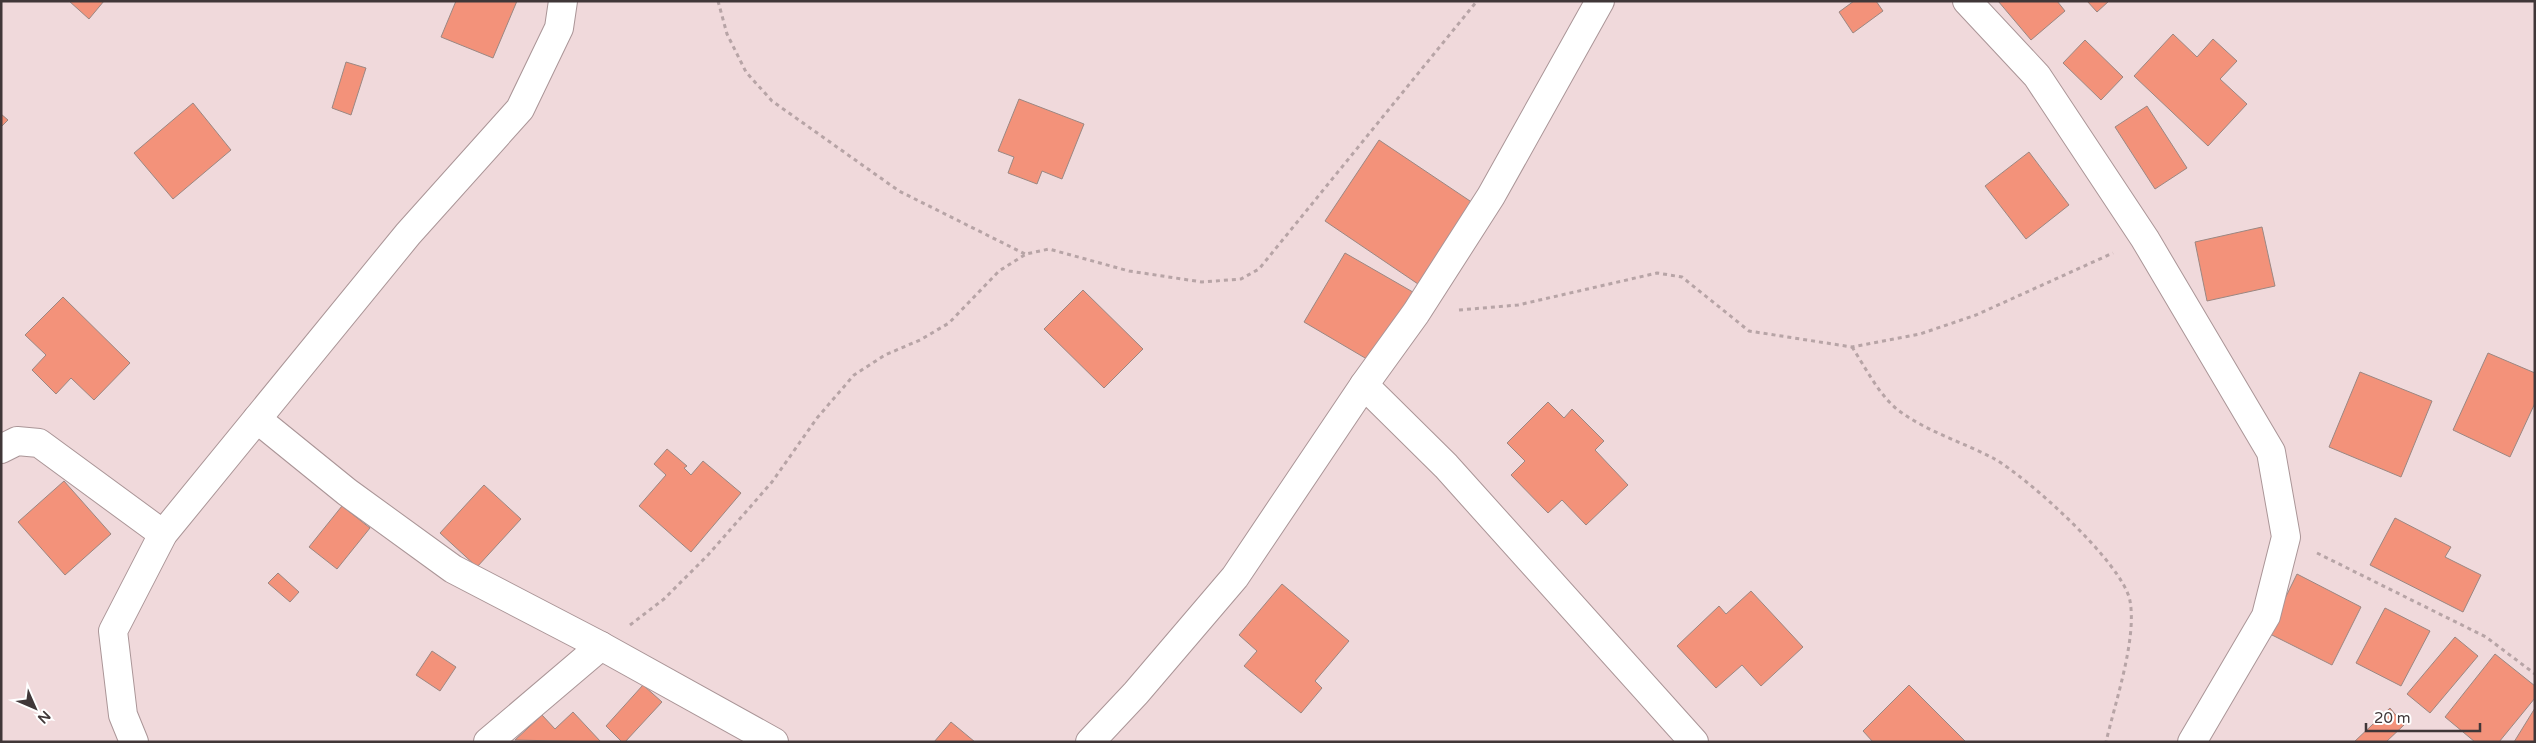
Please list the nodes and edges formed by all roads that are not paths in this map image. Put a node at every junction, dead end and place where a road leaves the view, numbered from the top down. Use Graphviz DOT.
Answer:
graph roads {
  1 [pos="563,1"];
  2 [pos="1600,1"];
  3 [pos="1967,1"];
  4 [pos="1364,386"];
  5 [pos="257,419"];
  6 [pos="7,440"];
  7 [pos="163,534"];
  8 [pos="601,646"];
  9 [pos="134,742"];
  10 [pos="488,742"];
  11 [pos="774,742"];
  12 [pos="1090,742"];
  13 [pos="1694,742"];
  14 [pos="2192,742"];
  1 -- 5 [label="street"];
  2 -- 4 [label="street"];
  3 -- 14 [label="street"];
  4 -- 12 [label="street"];
  4 -- 13 [label="street"];
  5 -- 7 [label="street"];
  5 -- 8 [label="street"];
  6 -- 7 [label="street"];
  7 -- 9 [label="street"];
  8 -- 10 [label="street"];
  8 -- 11 [label="street"];
}
